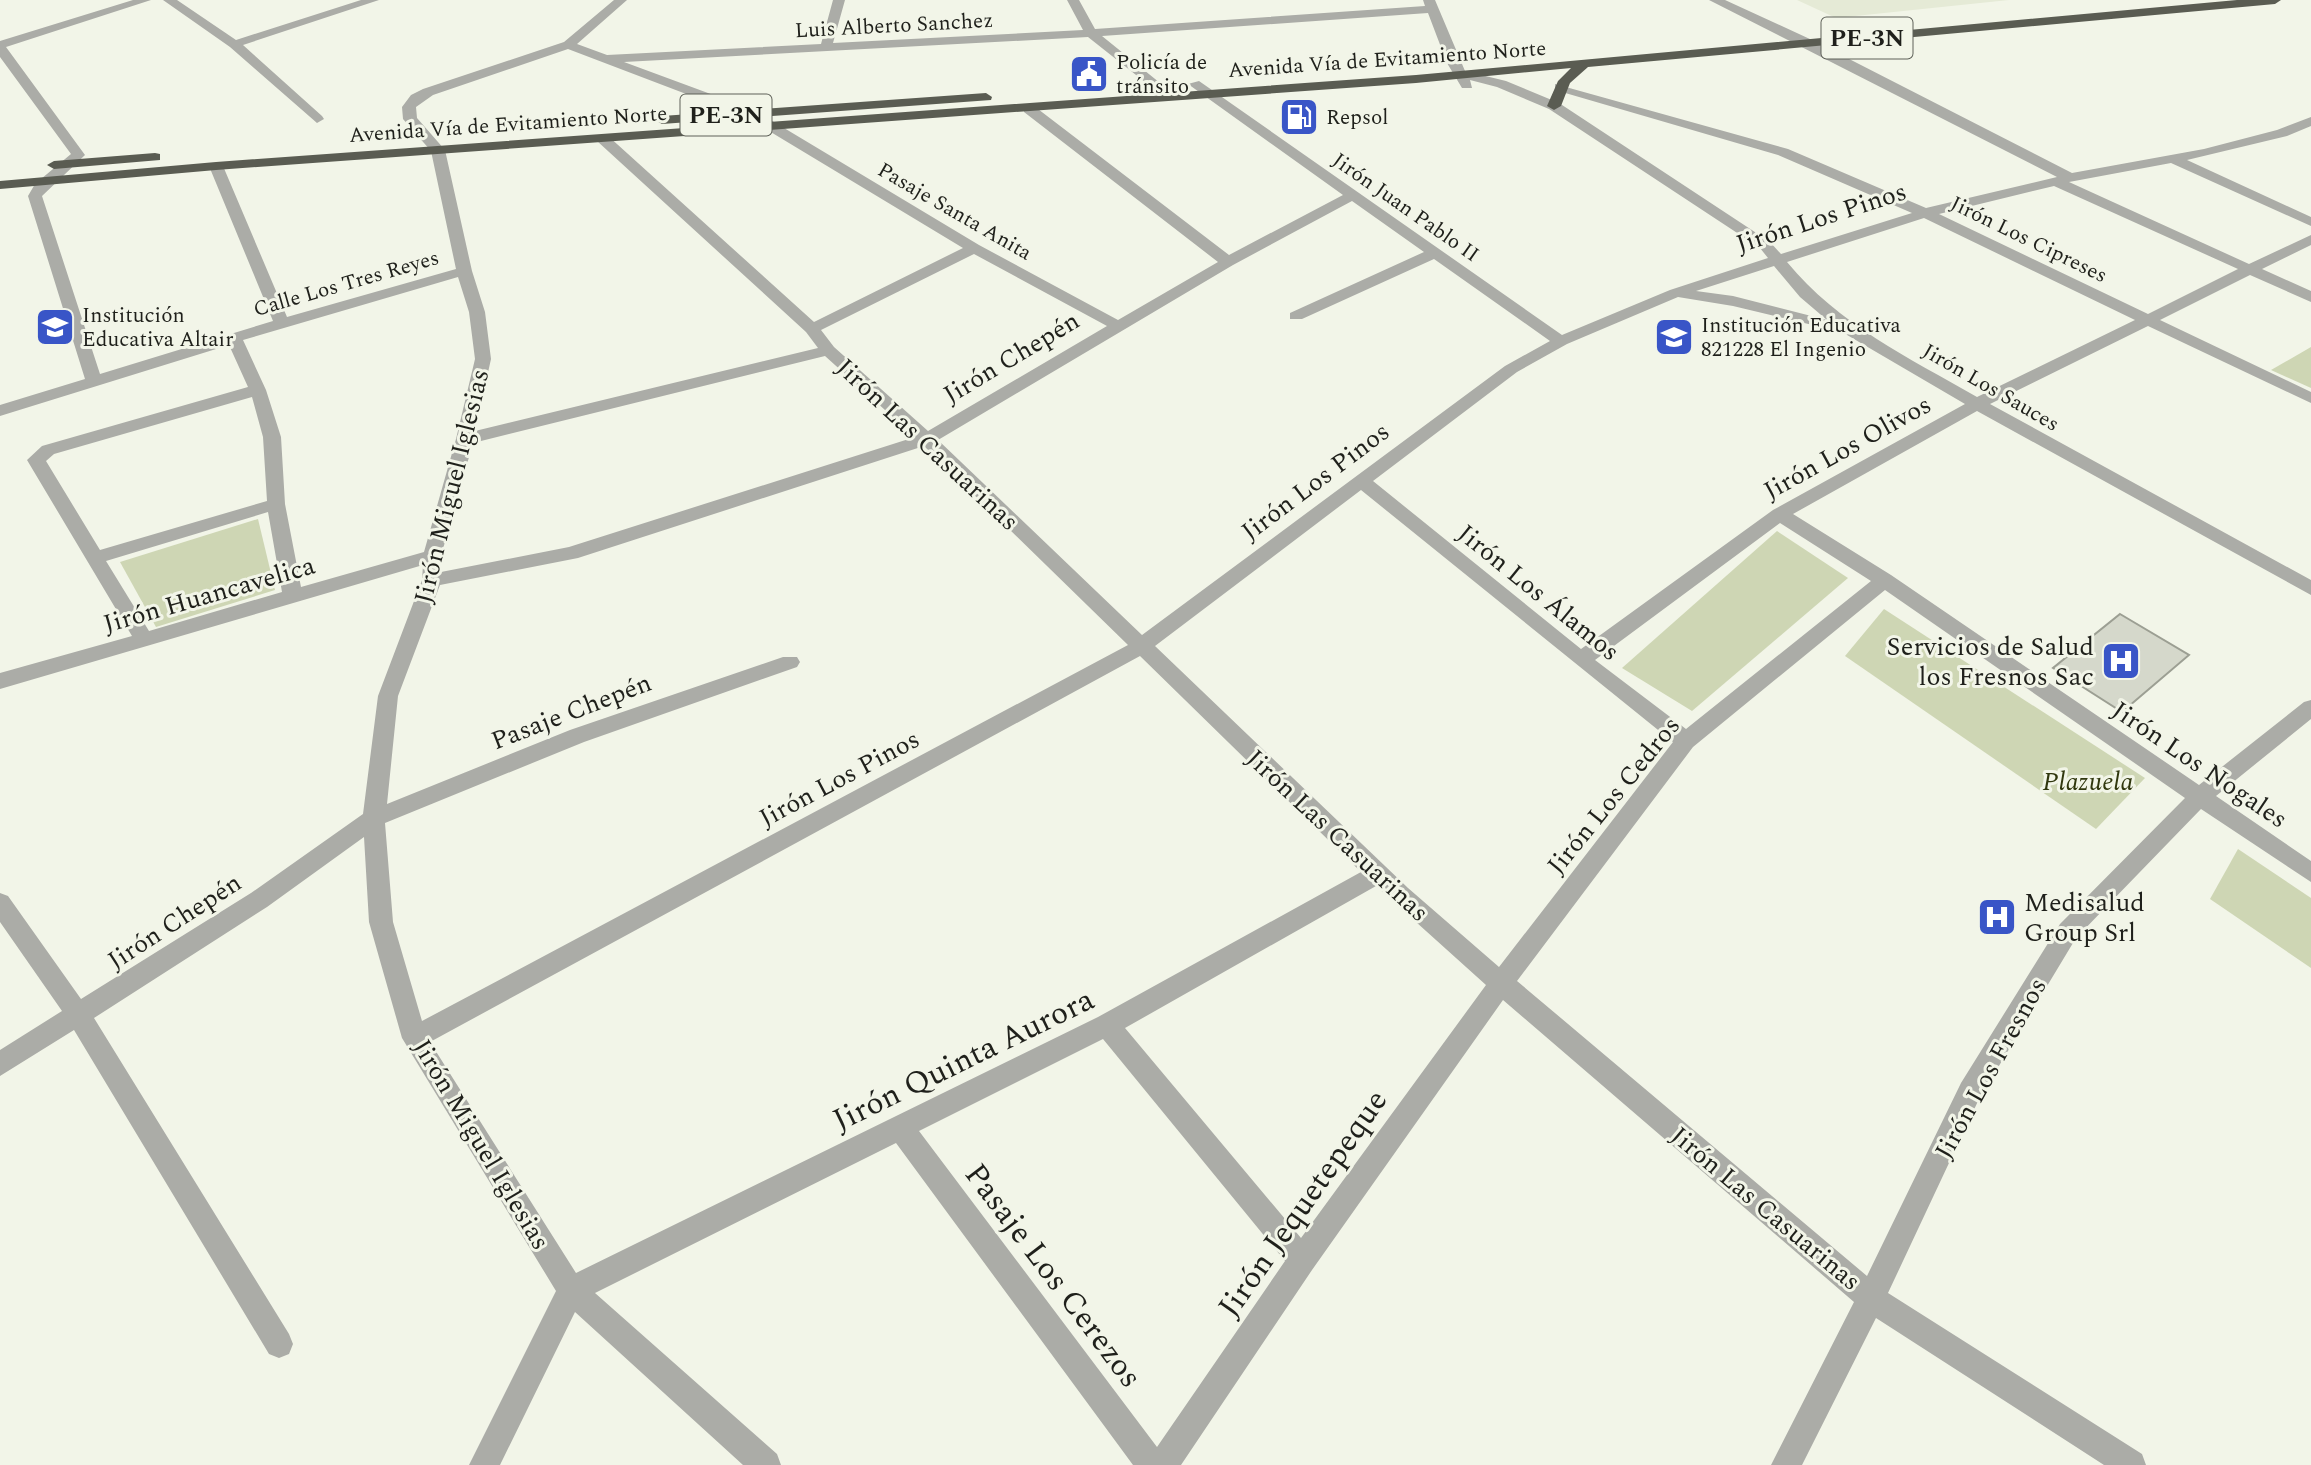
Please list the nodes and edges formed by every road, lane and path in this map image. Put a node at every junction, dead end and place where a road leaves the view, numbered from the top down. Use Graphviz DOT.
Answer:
graph roads {
  1 [pos="145,0"];
  2 [pos="169,0"];
  3 [pos="373,0"];
  4 [pos="621,0"];
  5 [pos="839,0"];
  6 [pos="1073,0"];
  7 [pos="1715,0"];
  8 [pos="2147,0"];
  9 [pos="2275,0"];
  10 [pos="1431,5"];
  11 [pos="1091,33"];
  12 [pos="1786,33"];
  13 [pos="1699,41"];
  14 [pos="1808,43"];
  15 [pos="234,44"];
  16 [pos="568,46"];
  17 [pos="0,47"];
  18 [pos="826,48"];
  19 [pos="1712,52"];
  20 [pos="608,59"];
  21 [pos="1583,65"];
  22 [pos="1456,69"];
  23 [pos="1194,84"];
  24 [pos="1155,86"];
  25 [pos="1560,87"];
  26 [pos="1208,94"];
  27 [pos="1554,106"];
  28 [pos="1028,109"];
  29 [pos="749,113"];
  30 [pos="1573,117"];
  31 [pos="317,119"];
  32 [pos="2311,121"];
  33 [pos="774,127"];
  34 [pos="602,138"];
  35 [pos="434,144"];
  36 [pos="2173,159"];
  37 [pos="71,163"];
  38 [pos="216,166"];
  39 [pos="0,172"];
  40 [pos="50,180"];
  41 [pos="2064,180"];
  42 [pos="0,186"];
  43 [pos="1353,195"];
  44 [pos="1926,213"];
  45 [pos="2311,222"];
  46 [pos="2311,239"];
  47 [pos="974,248"];
  48 [pos="1435,253"];
  49 [pos="1779,261"];
  50 [pos="1228,262"];
  51 [pos="464,271"];
  52 [pos="2250,271"];
  53 [pos="1675,293"];
  54 [pos="2311,297"];
  55 [pos="1296,316"];
  56 [pos="2150,321"];
  57 [pos="282,323"];
  58 [pos="1118,326"];
  59 [pos="812,329"];
  60 [pos="1849,330"];
  61 [pos="234,339"];
  62 [pos="1561,341"];
  63 [pos="828,350"];
  64 [pos="94,382"];
  65 [pos="258,390"];
  66 [pos="2311,398"];
  67 [pos="1977,404"];
  68 [pos="0,411"];
  69 [pos="465,439"];
  70 [pos="927,439"];
  71 [pos="1361,481"];
  72 [pos="276,504"];
  73 [pos="1779,514"];
  74 [pos="93,558"];
  75 [pos="432,568"];
  76 [pos="1884,580"];
  77 [pos="2311,588"];
  78 [pos="293,598"];
  79 [pos="145,640"];
  80 [pos="1140,648"];
  81 [pos="1581,660"];
  82 [pos="790,662"];
  83 [pos="0,681"];
  84 [pos="2311,708"];
  85 [pos="1686,741"];
  86 [pos="2198,798"];
  87 [pos="374,818"];
  88 [pos="2311,873"];
  89 [pos="1378,874"];
  90 [pos="0,903"];
  91 [pos="1501,983"];
  92 [pos="79,1016"];
  93 [pos="1107,1025"];
  94 [pos="414,1038"];
  95 [pos="0,1065"];
  96 [pos="900,1127"];
  97 [pos="1302,1261"];
  98 [pos="571,1290"];
  99 [pos="1871,1298"];
  100 [pos="279,1344"];
  101 [pos="484,1465"];
  102 [pos="766,1465"];
  103 [pos="1152,1465"];
  104 [pos="1163,1465"];
  105 [pos="1786,1465"];
  106 [pos="2131,1465"];
  1 -- 17 [label="street"];
  2 -- 15 [label="street"];
  3 -- 15 [label="street"];
  4 -- 16 [label="street"];
  5 -- 18 [label="street"];
  6 -- 11 [label="street"];
  7 -- 12 [label="street"];
  8 -- 12 [label="highway, Avenida Vía de Evitamiento Norte / PE-3N"];
  9 -- 14 [label="highway, Avenida Vía de Evitamiento Norte / PE-3N"];
  10 -- 11 [label="street, Luis Alberto Sanchez"];
  10 -- 22 [label="street"];
  11 -- 18 [label="street, Luis Alberto Sanchez"];
  11 -- 24 [label="street"];
  12 -- 13 [label="highway, Avenida Vía de Evitamiento Norte / PE-3N"];
  12 -- 14 [label="street"];
  13 -- 19 [label="highway"];
  13 -- 22 [label="highway, Avenida Vía de Evitamiento Norte / PE-3N"];
  14 -- 19 [label="highway, Avenida Vía de Evitamiento Norte / PE-3N"];
  14 -- 41 [label="street"];
  15 -- 31 [label="street"];
  16 -- 20 [label="street, Pasaje Santa Anita"];
  16 -- 35 [label="street"];
  17 -- 37 [label="street"];
  18 -- 20 [label="street, Luis Alberto Sanchez"];
  19 -- 21 [label="highway, Avenida Vía de Evitamiento Norte / PE-3N"];
  20 -- 29 [label="street, Pasaje Santa Anita"];
  21 -- 22 [label="highway, Avenida Vía de Evitamiento Norte / PE-3N"];
  21 -- 25 [label="highway"];
  22 -- 23 [label="highway, Avenida Vía de Evitamiento Norte / PE-3N"];
  22 -- 26 [label="highway, Avenida Vía de Evitamiento Norte / PE-3N"];
  22 -- 27 [label="street, Jirón Los Sauces"];
  22 -- 30 [label="street, Jirón Los Sauces"];
  23 -- 24 [label="highway, Avenida Vía de Evitamiento Norte / PE-3N"];
  23 -- 26 [label="street, Jirón Juan Pablo II"];
  24 -- 29 [label="highway, Avenida Vía de Evitamiento Norte / PE-3N"];
  25 -- 27 [label="highway"];
  25 -- 44 [label="street, Jirón Los Cipreses"];
  26 -- 28 [label="highway, Avenida Vía de Evitamiento Norte / PE-3N"];
  26 -- 43 [label="street, Jirón Juan Pablo II"];
  27 -- 30 [label="street, Jirón Los Sauces"];
  28 -- 33 [label="highway, Avenida Vía de Evitamiento Norte / PE-3N"];
  28 -- 50 [label="street"];
  29 -- 33 [label="street, Pasaje Santa Anita"];
  29 -- 35 [label="highway, Avenida Vía de Evitamiento Norte / PE-3N"];
  30 -- 49 [label="street, Jirón Los Sauces"];
  32 -- 36 [label="street, Jirón Los Pinos"];
  33 -- 34 [label="highway, Avenida Vía de Evitamiento Norte / PE-3N"];
  33 -- 47 [label="street, Pasaje Santa Anita"];
  34 -- 35 [label="highway, Avenida Vía de Evitamiento Norte / PE-3N"];
  34 -- 59 [label="street, Jirón Las Casuarinas"];
  35 -- 37 [label="highway, Avenida Vía de Evitamiento Norte / PE-3N"];
  35 -- 38 [label="highway, Avenida Vía de Evitamiento Norte / PE-3N"];
  35 -- 51 [label="street, Jirón Miguel Iglesias"];
  36 -- 41 [label="street, Jirón Los Pinos"];
  36 -- 45 [label="street"];
  37 -- 39 [label="highway, Avenida Vía de Evitamiento Norte / PE-3N"];
  37 -- 40 [label="street"];
  38 -- 40 [label="highway, Avenida Vía de Evitamiento Norte / PE-3N"];
  38 -- 57 [label="street"];
  40 -- 42 [label="highway, Avenida Vía de Evitamiento Norte / PE-3N"];
  40 -- 64 [label="street"];
  41 -- 44 [label="street, Jirón Los Pinos"];
  41 -- 52 [label="street"];
  43 -- 48 [label="street, Jirón Juan Pablo II"];
  43 -- 50 [label="street, Jirón Chepén"];
  44 -- 49 [label="street, Jirón Los Pinos"];
  44 -- 56 [label="street, Jirón Los Cipreses"];
  46 -- 52 [label="street, Jirón Los Olivos"];
  47 -- 58 [label="street, Pasaje Santa Anita"];
  47 -- 59 [label="street"];
  48 -- 55 [label="street"];
  48 -- 62 [label="street, Jirón Juan Pablo II"];
  49 -- 53 [label="street, Jirón Los Pinos"];
  49 -- 60 [label="street, Jirón Los Sauces"];
  50 -- 58 [label="street, Jirón Chepén"];
  51 -- 57 [label="street, Calle Los Tres Reyes"];
  51 -- 69 [label="street, Jirón Miguel Iglesias"];
  52 -- 54 [label="street"];
  52 -- 56 [label="street, Jirón Los Olivos"];
  53 -- 60 [label="street"];
  53 -- 62 [label="street, Jirón Los Pinos"];
  56 -- 66 [label="street, Jirón Los Cipreses"];
  56 -- 67 [label="street, Jirón Los Olivos"];
  57 -- 61 [label="street, Calle Los Tres Reyes"];
  58 -- 70 [label="street, Jirón Chepén"];
  59 -- 63 [label="street, Jirón Las Casuarinas"];
  60 -- 67 [label="street, Jirón Los Sauces"];
  61 -- 64 [label="street, Calle Los Tres Reyes"];
  61 -- 65 [label="street"];
  62 -- 71 [label="street, Jirón Los Pinos"];
  63 -- 69 [label="street"];
  63 -- 70 [label="street, Jirón Las Casuarinas"];
  64 -- 68 [label="street, Calle Los Tres Reyes"];
  65 -- 72 [label="street"];
  65 -- 74 [label="street"];
  67 -- 73 [label="street, Jirón Los Olivos"];
  67 -- 77 [label="street, Jirón Los Sauces"];
  69 -- 75 [label="street, Jirón Miguel Iglesias"];
  70 -- 75 [label="street, Jirón Chepén"];
  70 -- 80 [label="street, Jirón Las Casuarinas"];
  71 -- 80 [label="street, Jirón Los Pinos"];
  71 -- 81 [label="street, Jirón Los Álamos"];
  72 -- 74 [label="street"];
  72 -- 78 [label="street"];
  73 -- 76 [label="street, Jirón Los Nogales"];
  73 -- 81 [label="street, Jirón Los Olivos"];
  74 -- 79 [label="street"];
  75 -- 78 [label="street, Jirón Huancavelica"];
  75 -- 87 [label="street, Jirón Miguel Iglesias"];
  76 -- 85 [label="street, Jirón Los Cedros"];
  76 -- 86 [label="street, Jirón Los Nogales"];
  78 -- 79 [label="street, Jirón Huancavelica"];
  79 -- 83 [label="street, Jirón Huancavelica"];
  80 -- 89 [label="street, Jirón Las Casuarinas"];
  80 -- 94 [label="street, Jirón Los Pinos"];
  81 -- 85 [label="street, Jirón Los Álamos"];
  82 -- 87 [label="street, Pasaje Chepén"];
  84 -- 86 [label="street, Jirón Los Fresnos"];
  85 -- 91 [label="street, Jirón Los Cedros"];
  86 -- 88 [label="street, Jirón Los Nogales"];
  86 -- 99 [label="street, Jirón Los Fresnos"];
  87 -- 92 [label="street, Jirón Chepén"];
  87 -- 94 [label="street, Jirón Miguel Iglesias"];
  89 -- 91 [label="street, Jirón Las Casuarinas"];
  89 -- 93 [label="street, Jirón Quinta Aurora"];
  90 -- 92 [label="street"];
  91 -- 97 [label="street, Jirón Jequetepeque"];
  91 -- 99 [label="street, Jirón Las Casuarinas"];
  92 -- 95 [label="street, Jirón Chepén"];
  92 -- 100 [label="street"];
  93 -- 96 [label="street, Jirón Quinta Aurora"];
  93 -- 97 [label="street"];
  94 -- 98 [label="street, Jirón Miguel Iglesias"];
  96 -- 98 [label="street, Jirón Quinta Aurora"];
  96 -- 103 [label="street, Pasaje Los Cerezos"];
  97 -- 104 [label="street, Jirón Jequetepeque"];
  98 -- 101 [label="street"];
  98 -- 102 [label="street, Jirón Miguel Iglesias"];
  99 -- 105 [label="street, Jirón Los Fresnos"];
  99 -- 106 [label="street, Jirón Las Casuarinas"];
}
